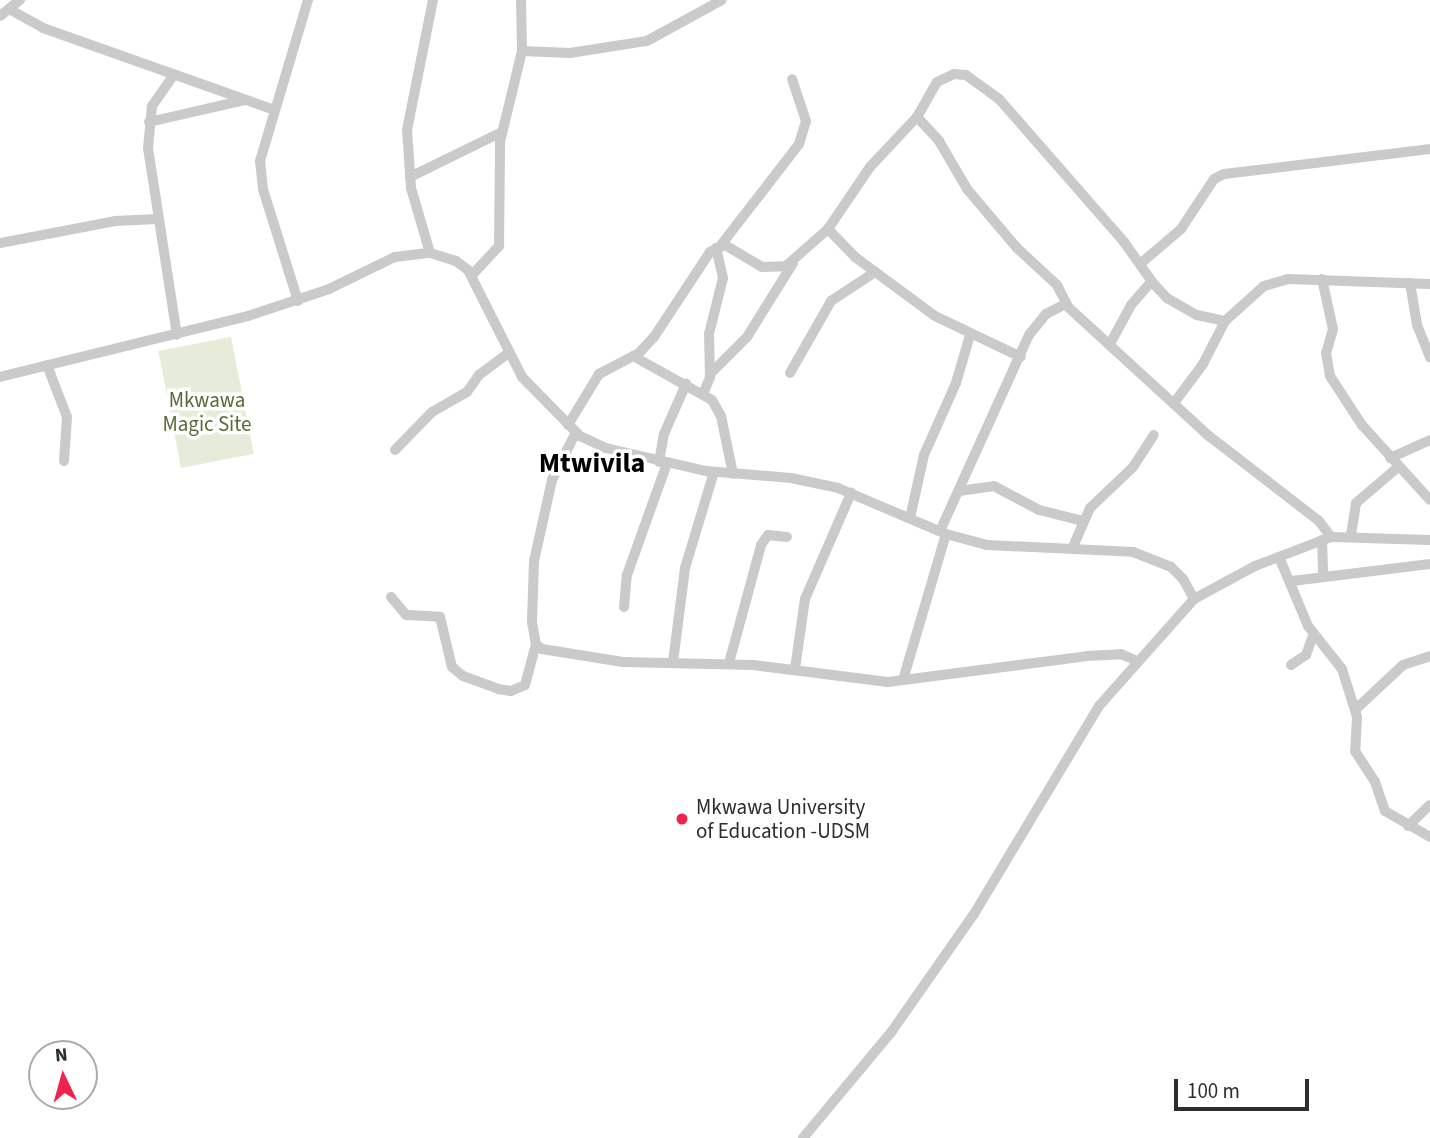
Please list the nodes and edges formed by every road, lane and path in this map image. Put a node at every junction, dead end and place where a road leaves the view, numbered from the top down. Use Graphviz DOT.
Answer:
graph roads {
  1 [pos="20,0"];
  2 [pos="308,0"];
  3 [pos="433,0"];
  4 [pos="521,0"];
  5 [pos="722,0"];
  6 [pos="4,12"];
  7 [pos="522,51"];
  8 [pos="173,76"];
  9 [pos="792,79"];
  10 [pos="245,100"];
  11 [pos="274,110"];
  12 [pos="916,117"];
  13 [pos="149,122"];
  14 [pos="502,132"];
  15 [pos="1430,149"];
  16 [pos="410,177"];
  17 [pos="158,219"];
  18 [pos="828,229"];
  19 [pos="0,243"];
  20 [pos="718,247"];
  21 [pos="430,253"];
  22 [pos="794,260"];
  23 [pos="1140,264"];
  24 [pos="875,272"];
  25 [pos="472,275"];
  26 [pos="1322,279"];
  27 [pos="1152,282"];
  28 [pos="1410,284"];
  29 [pos="1430,284"];
  30 [pos="298,301"];
  31 [pos="1066,304"];
  32 [pos="1225,321"];
  33 [pos="177,335"];
  34 [pos="970,335"];
  35 [pos="1110,344"];
  36 [pos="509,352"];
  37 [pos="633,356"];
  38 [pos="1021,357"];
  39 [pos="1430,357"];
  40 [pos="47,365"];
  41 [pos="790,373"];
  42 [pos="710,374"];
  43 [pos="0,377"];
  44 [pos="686,384"];
  45 [pos="704,392"];
  46 [pos="1174,403"];
  47 [pos="572,429"];
  48 [pos="1154,435"];
  49 [pos="1430,440"];
  50 [pos="395,450"];
  51 [pos="1390,458"];
  52 [pos="64,461"];
  53 [pos="663,462"];
  54 [pos="1398,467"];
  55 [pos="714,472"];
  56 [pos="733,474"];
  57 [pos="959,491"];
  58 [pos="850,493"];
  59 [pos="1430,500"];
  60 [pos="910,518"];
  61 [pos="1083,521"];
  62 [pos="943,532"];
  63 [pos="1351,535"];
  64 [pos="787,537"];
  65 [pos="1326,538"];
  66 [pos="1430,540"];
  67 [pos="1072,549"];
  68 [pos="1279,556"];
  69 [pos="1430,565"];
  70 [pos="1323,576"];
  71 [pos="1292,581"];
  72 [pos="391,597"];
  73 [pos="1194,599"];
  74 [pos="624,607"];
  75 [pos="1314,633"];
  76 [pos="536,644"];
  77 [pos="1430,656"];
  78 [pos="1138,661"];
  79 [pos="673,662"];
  80 [pos="729,663"];
  81 [pos="1291,665"];
  82 [pos="795,669"];
  83 [pos="903,680"];
  84 [pos="1356,709"];
  85 [pos="1430,805"];
  86 [pos="1408,826"];
  87 [pos="1430,837"];
  88 [pos="803,1138"];
  1 -- 6 [label="street"];
  2 -- 11 [label="street"];
  3 -- 16 [label="street"];
  4 -- 7 [label="street"];
  5 -- 7 [label="street"];
  6 -- 8 [label="street"];
  7 -- 14 [label="street"];
  8 -- 10 [label="street"];
  8 -- 13 [label="street"];
  9 -- 20 [label="street"];
  10 -- 11 [label="street"];
  10 -- 13 [label="street"];
  11 -- 30 [label="street"];
  12 -- 18 [label="street"];
  12 -- 23 [label="street"];
  12 -- 31 [label="street"];
  13 -- 17 [label="street"];
  14 -- 16 [label="street"];
  14 -- 25 [label="street"];
  15 -- 23 [label="street"];
  16 -- 21 [label="street"];
  17 -- 19 [label="street"];
  17 -- 33 [label="street"];
  18 -- 22 [label="street"];
  18 -- 24 [label="street"];
  20 -- 22 [label="street"];
  20 -- 37 [label="street"];
  20 -- 42 [label="street"];
  21 -- 25 [label="street"];
  21 -- 30 [label="street"];
  22 -- 42 [label="street"];
  23 -- 27 [label="street"];
  24 -- 34 [label="street"];
  24 -- 41 [label="street"];
  25 -- 36 [label="street"];
  26 -- 28 [label="street"];
  26 -- 32 [label="street"];
  26 -- 51 [label="street"];
  27 -- 32 [label="street"];
  27 -- 35 [label="street"];
  28 -- 29 [label="street"];
  28 -- 39 [label="street"];
  30 -- 33 [label="street"];
  31 -- 35 [label="street"];
  31 -- 38 [label="street"];
  32 -- 46 [label="street"];
  33 -- 40 [label="street"];
  34 -- 38 [label="street"];
  34 -- 60 [label="street"];
  35 -- 46 [label="street"];
  36 -- 47 [label="street"];
  36 -- 50 [label="street"];
  37 -- 44 [label="street"];
  37 -- 47 [label="street"];
  38 -- 57 [label="street"];
  40 -- 43 [label="street"];
  40 -- 52 [label="street"];
  42 -- 45 [label="street"];
  44 -- 45 [label="street"];
  44 -- 53 [label="street"];
  45 -- 56 [label="street"];
  46 -- 65 [label="street"];
  47 -- 53 [label="street"];
  47 -- 76 [label="street"];
  48 -- 61 [label="street"];
  49 -- 51 [label="street"];
  51 -- 54 [label="street"];
  53 -- 55 [label="street"];
  53 -- 74 [label="street"];
  54 -- 59 [label="street"];
  54 -- 63 [label="street"];
  55 -- 56 [label="street"];
  55 -- 79 [label="street"];
  56 -- 58 [label="street"];
  57 -- 61 [label="street"];
  57 -- 62 [label="street"];
  58 -- 60 [label="street"];
  58 -- 82 [label="street"];
  60 -- 62 [label="street"];
  61 -- 67 [label="street"];
  62 -- 67 [label="street"];
  62 -- 83 [label="street"];
  63 -- 65 [label="street"];
  63 -- 66 [label="street"];
  64 -- 80 [label="street"];
  65 -- 68 [label="street"];
  65 -- 70 [label="street"];
  67 -- 73 [label="street"];
  68 -- 71 [label="street"];
  68 -- 73 [label="street"];
  69 -- 70 [label="street"];
  70 -- 71 [label="street"];
  71 -- 75 [label="street"];
  72 -- 76 [label="street"];
  73 -- 78 [label="street"];
  75 -- 81 [label="street"];
  75 -- 84 [label="street"];
  76 -- 79 [label="street"];
  77 -- 84 [label="street"];
  78 -- 83 [label="street"];
  78 -- 88 [label="street"];
  79 -- 80 [label="street"];
  80 -- 82 [label="street"];
  82 -- 83 [label="street"];
  84 -- 86 [label="street"];
  85 -- 86 [label="street"];
  86 -- 87 [label="street"];
}
